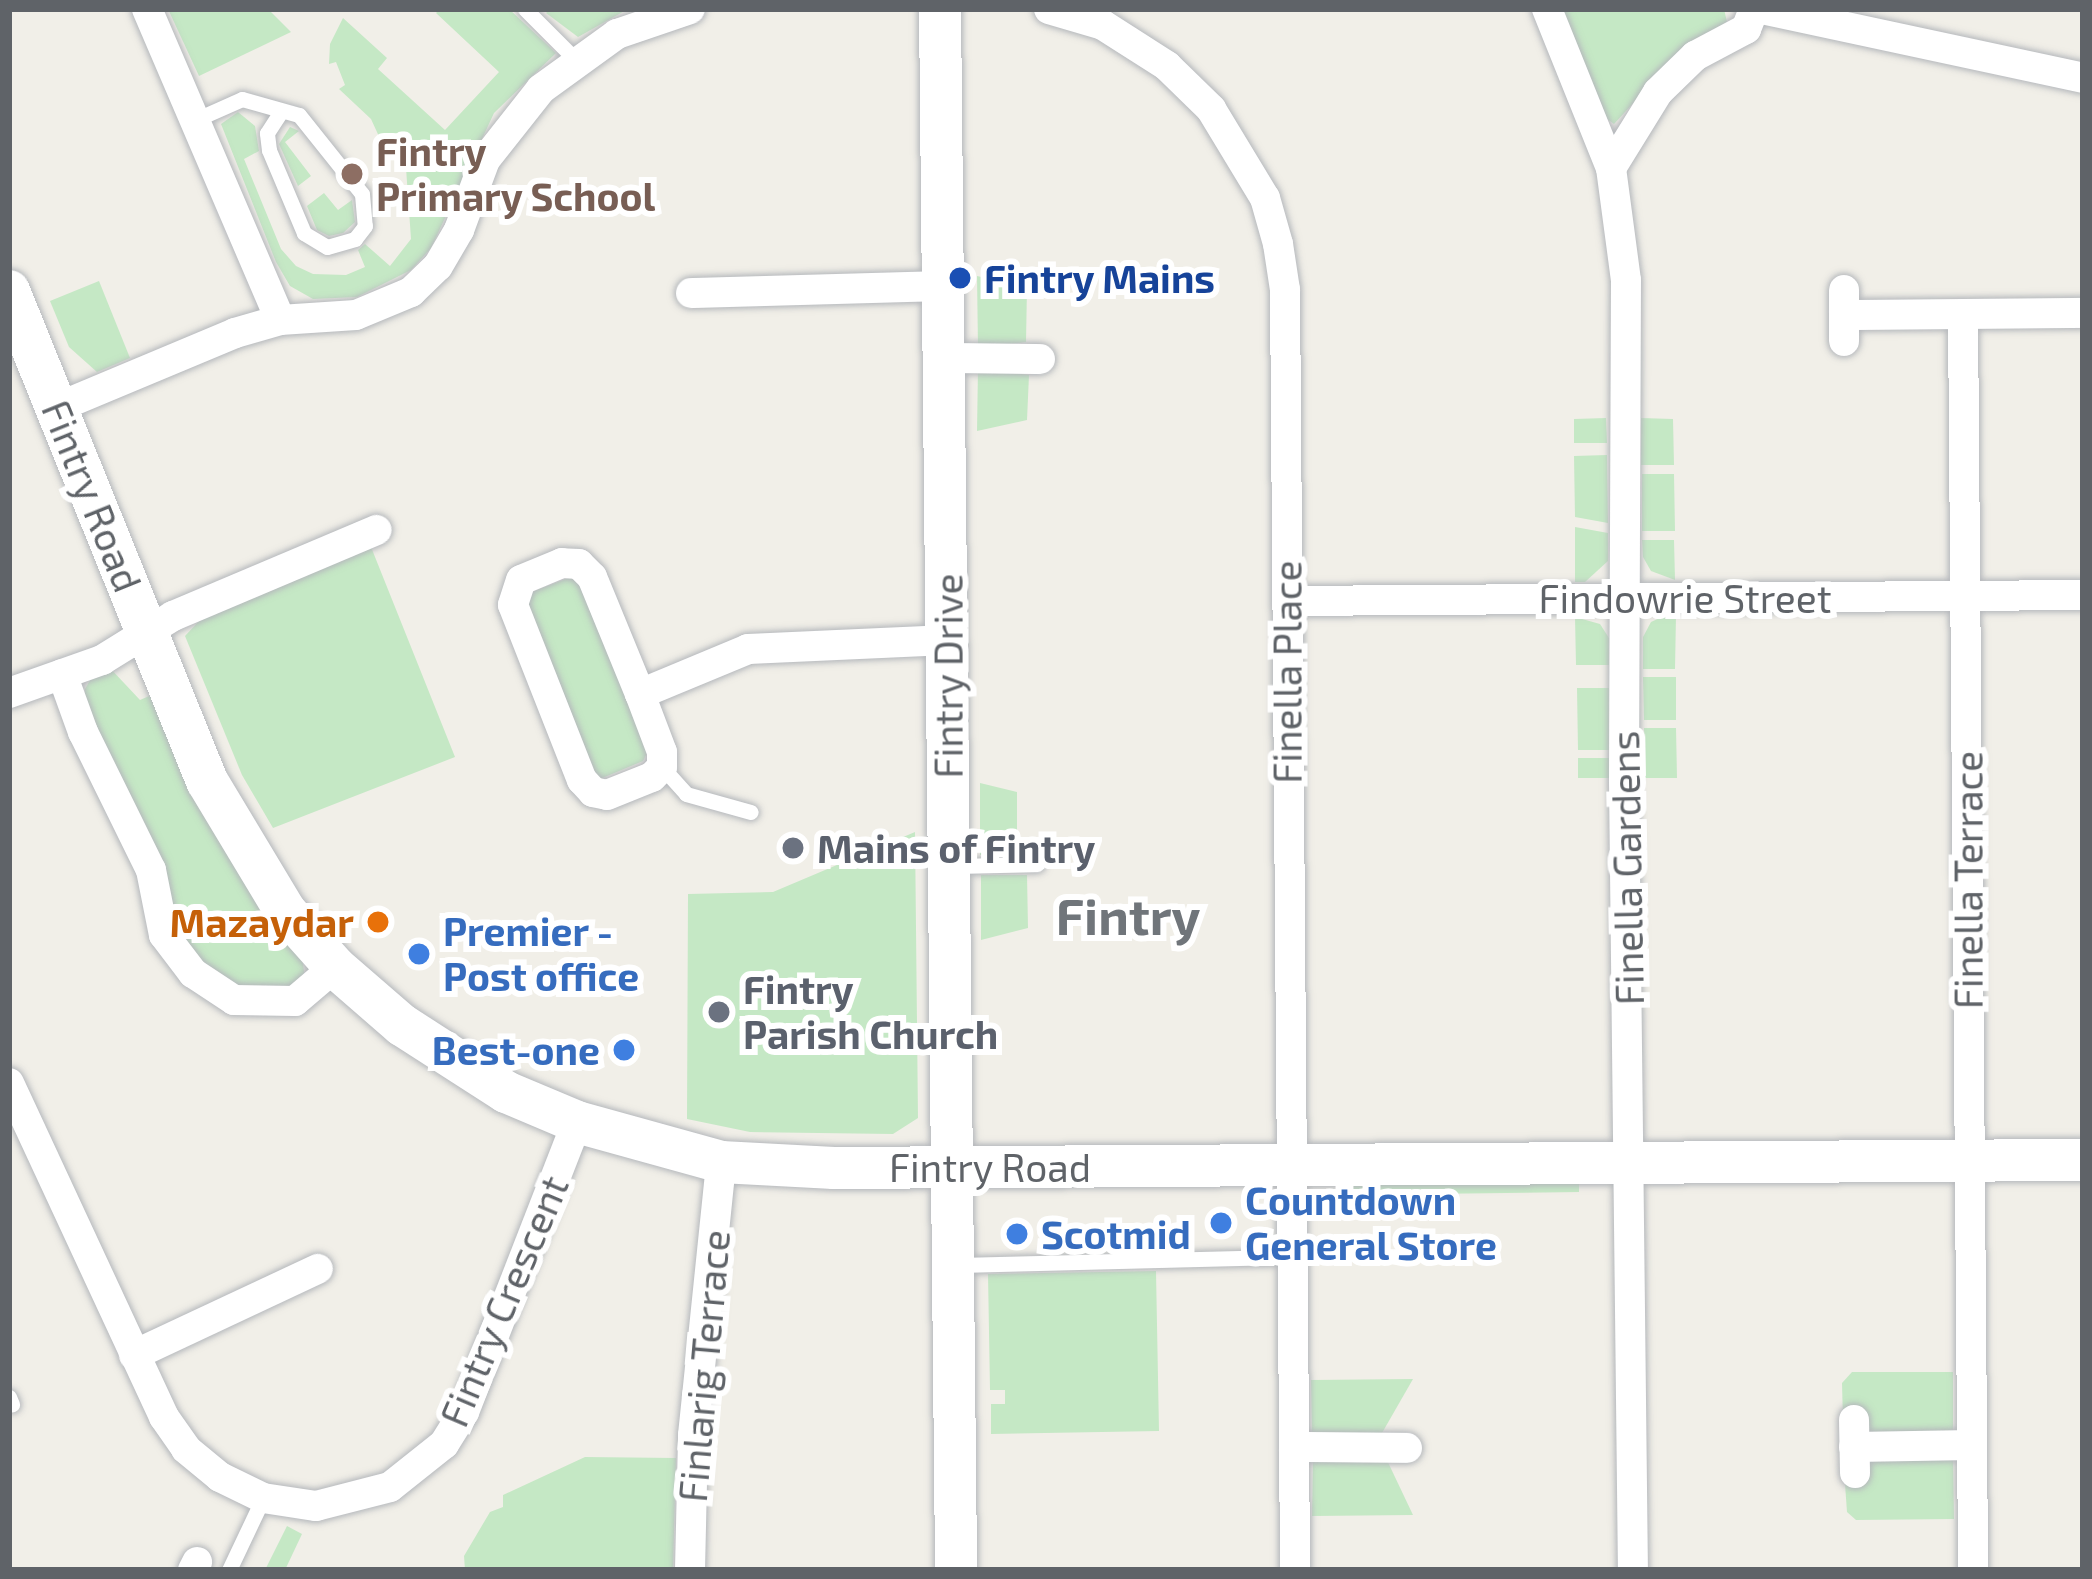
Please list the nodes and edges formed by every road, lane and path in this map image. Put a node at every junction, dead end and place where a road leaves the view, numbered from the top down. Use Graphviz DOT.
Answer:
graph roads {
  1 [pos="147,9"];
  2 [pos="525,9"];
  3 [pos="690,9"];
  4 [pos="940,9"];
  5 [pos="1049,9"];
  6 [pos="1547,9"];
  7 [pos="1758,9"];
  8 [pos="576,60"];
  9 [pos="2083,78"];
  10 [pos="280,113"];
  11 [pos="197,119"];
  12 [pos="1611,168"];
  13 [pos="946,286"];
  14 [pos="2083,288"];
  15 [pos="9,291"];
  16 [pos="691,292"];
  17 [pos="1963,314"];
  18 [pos="2083,314"];
  19 [pos="1844,316"];
  20 [pos="280,320"];
  21 [pos="2083,333"];
  22 [pos="946,358"];
  23 [pos="1040,358"];
  24 [pos="56,408"];
  25 [pos="377,530"];
  26 [pos="1965,596"];
  27 [pos="2083,596"];
  28 [pos="1625,598"];
  29 [pos="1287,601"];
  30 [pos="148,634"];
  31 [pos="948,640"];
  32 [pos="62,674"];
  33 [pos="9,693"];
  34 [pos="640,694"];
  35 [pos="662,767"];
  36 [pos="751,812"];
  37 [pos="1036,864"];
  38 [pos="949,866"];
  39 [pos="335,967"];
  40 [pos="9,1084"];
  41 [pos="577,1122"];
  42 [pos="1970,1160"];
  43 [pos="2083,1160"];
  44 [pos="721,1162"];
  45 [pos="1630,1163"];
  46 [pos="955,1166"];
  47 [pos="1291,1166"];
  48 [pos="1292,1257"];
  49 [pos="953,1265"];
  50 [pos="318,1269"];
  51 [pos="134,1354"];
  52 [pos="1972,1445"];
  53 [pos="1294,1447"];
  54 [pos="1854,1447"];
  55 [pos="1407,1448"];
  56 [pos="263,1498"];
  57 [pos="229,1570"];
  58 [pos="690,1570"];
  59 [pos="956,1570"];
  60 [pos="1295,1570"];
  61 [pos="1633,1570"];
  62 [pos="1973,1570"];
  1 -- 11 [label="street"];
  2 -- 8 [label="lane"];
  3 -- 8 [label="street"];
  4 -- 13 [label="street, Fintry Drive"];
  5 -- 29 [label="street, Finella Place"];
  6 -- 12 [label="street, Finella Gardens"];
  7 -- 9 [label="street"];
  7 -- 12 [label="street"];
  8 -- 20 [label="street"];
  10 -- 10 [label="lane"];
  10 -- 11 [label="lane"];
  11 -- 20 [label="street"];
  12 -- 28 [label="street, Finella Gardens"];
  13 -- 16 [label="street"];
  13 -- 22 [label="street, Fintry Drive"];
  14 -- 18 [label="street"];
  15 -- 24 [label="street, Fintry Road"];
  17 -- 18 [label="street"];
  17 -- 19 [label="street"];
  17 -- 26 [label="street, Finella Terrace"];
  18 -- 21 [label="street"];
  20 -- 24 [label="street"];
  22 -- 23 [label="street"];
  22 -- 31 [label="street, Fintry Drive"];
  24 -- 30 [label="street, Fintry Road"];
  25 -- 30 [label="street, Fintry Road"];
  26 -- 27 [label="street, Findowrie Street"];
  26 -- 28 [label="street, Findowrie Street"];
  26 -- 42 [label="street, Finella Terrace"];
  28 -- 29 [label="street, Findowrie Street"];
  28 -- 45 [label="street, Finella Gardens"];
  29 -- 47 [label="street, Finella Place"];
  30 -- 32 [label="street"];
  30 -- 39 [label="street, Fintry Road"];
  31 -- 34 [label="street"];
  31 -- 38 [label="street, Fintry Drive"];
  32 -- 33 [label="street"];
  32 -- 39 [label="street"];
  34 -- 35 [label="street"];
  34 -- 35 [label="street"];
  35 -- 36 [label="lane"];
  37 -- 38 [label="lane"];
  38 -- 46 [label="street, Fintry Drive"];
  39 -- 41 [label="street, Fintry Road"];
  40 -- 51 [label="street, Fintry Crescent"];
  41 -- 44 [label="street, Fintry Road"];
  41 -- 56 [label="street, Fintry Crescent"];
  42 -- 43 [label="street, Fintry Road"];
  42 -- 45 [label="street, Fintry Road"];
  42 -- 52 [label="street, Finella Terrace"];
  44 -- 46 [label="street, Fintry Road"];
  44 -- 58 [label="street, Finlarig Terrace"];
  45 -- 47 [label="street, Fintry Road"];
  45 -- 61 [label="street, Finella Gardens"];
  46 -- 47 [label="street, Fintry Road"];
  46 -- 49 [label="street, Fintry Drive"];
  47 -- 48 [label="street, Finella Place"];
  48 -- 49 [label="lane"];
  48 -- 53 [label="street, Finella Place"];
  49 -- 59 [label="street, Fintry Drive"];
  50 -- 51 [label="street"];
  51 -- 56 [label="street, Fintry Crescent"];
  52 -- 54 [label="street"];
  52 -- 62 [label="street, Finella Terrace"];
  53 -- 55 [label="street"];
  53 -- 60 [label="street, Finella Place"];
  56 -- 57 [label="lane"];
}
